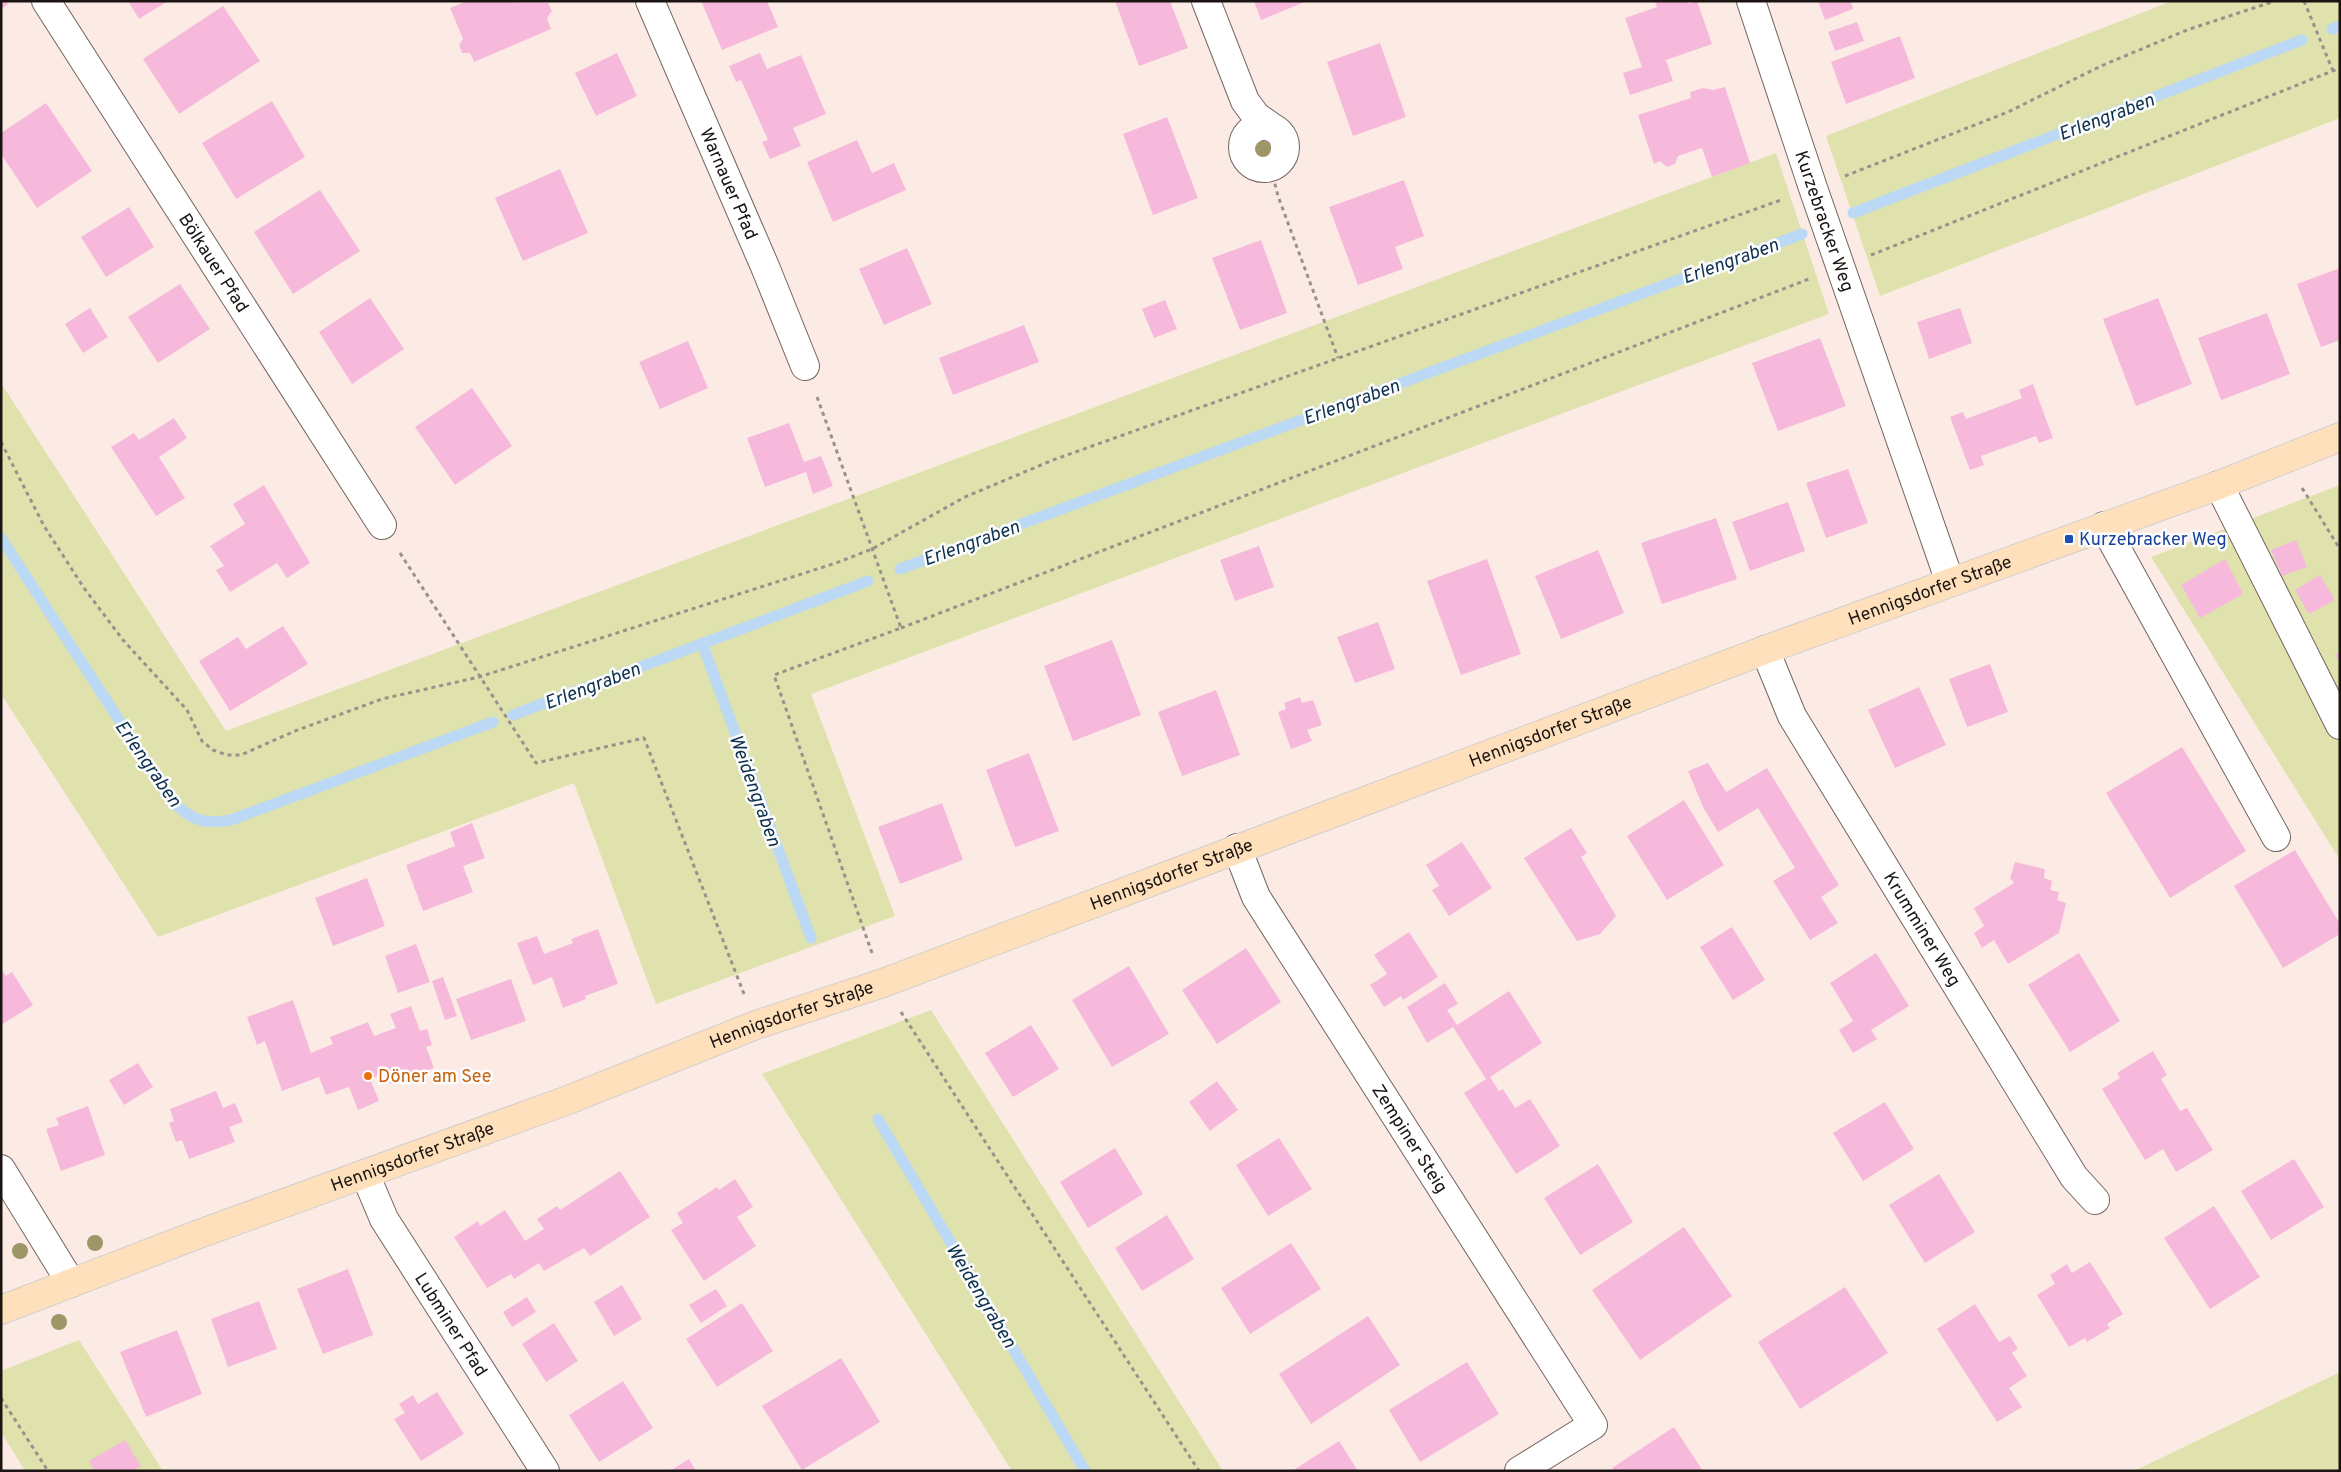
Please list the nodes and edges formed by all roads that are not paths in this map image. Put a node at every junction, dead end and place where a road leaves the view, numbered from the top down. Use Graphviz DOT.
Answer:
graph roads {
  1 [pos="46,1"];
  2 [pos="650,1"];
  3 [pos="1206,1"];
  4 [pos="1751,1"];
  5 [pos="1259,129"];
  6 [pos="805,366"];
  7 [pos="2340,437"];
  8 [pos="2219,484"];
  9 [pos="382,525"];
  10 [pos="2104,526"];
  11 [pos="1950,582"];
  12 [pos="1765,650"];
  13 [pos="2340,725"];
  14 [pos="2276,837"];
  15 [pos="1237,848"];
  16 [pos="1,1169"];
  17 [pos="365,1174"];
  18 [pos="2095,1200"];
  19 [pos="71,1283"];
  20 [pos="1,1310"];
  21 [pos="545,1471"];
  22 [pos="1519,1471"];
  1 -- 9 [label="street, Bölkauer Pfad"];
  2 -- 6 [label="street, Warnauer Pfad"];
  3 -- 5 [label="street"];
  4 -- 11 [label="street, Kurzebracker Weg"];
  7 -- 8 [label="main road, Hennigsdorfer Straße"];
  8 -- 10 [label="main road, Hennigsdorfer Straße"];
  8 -- 13 [label="street"];
  10 -- 11 [label="main road, Hennigsdorfer Straße"];
  10 -- 14 [label="street"];
  11 -- 12 [label="main road, Hennigsdorfer Straße"];
  12 -- 15 [label="main road, Hennigsdorfer Straße"];
  12 -- 18 [label="street, Krumminer Weg"];
  15 -- 17 [label="main road, Hennigsdorfer Straße"];
  15 -- 22 [label="street, Zempiner Steig"];
  16 -- 19 [label="street"];
  17 -- 19 [label="main road, Hennigsdorfer Straße"];
  17 -- 21 [label="street, Lubminer Pfad"];
  19 -- 20 [label="main road, Hennigsdorfer Straße"];
}
